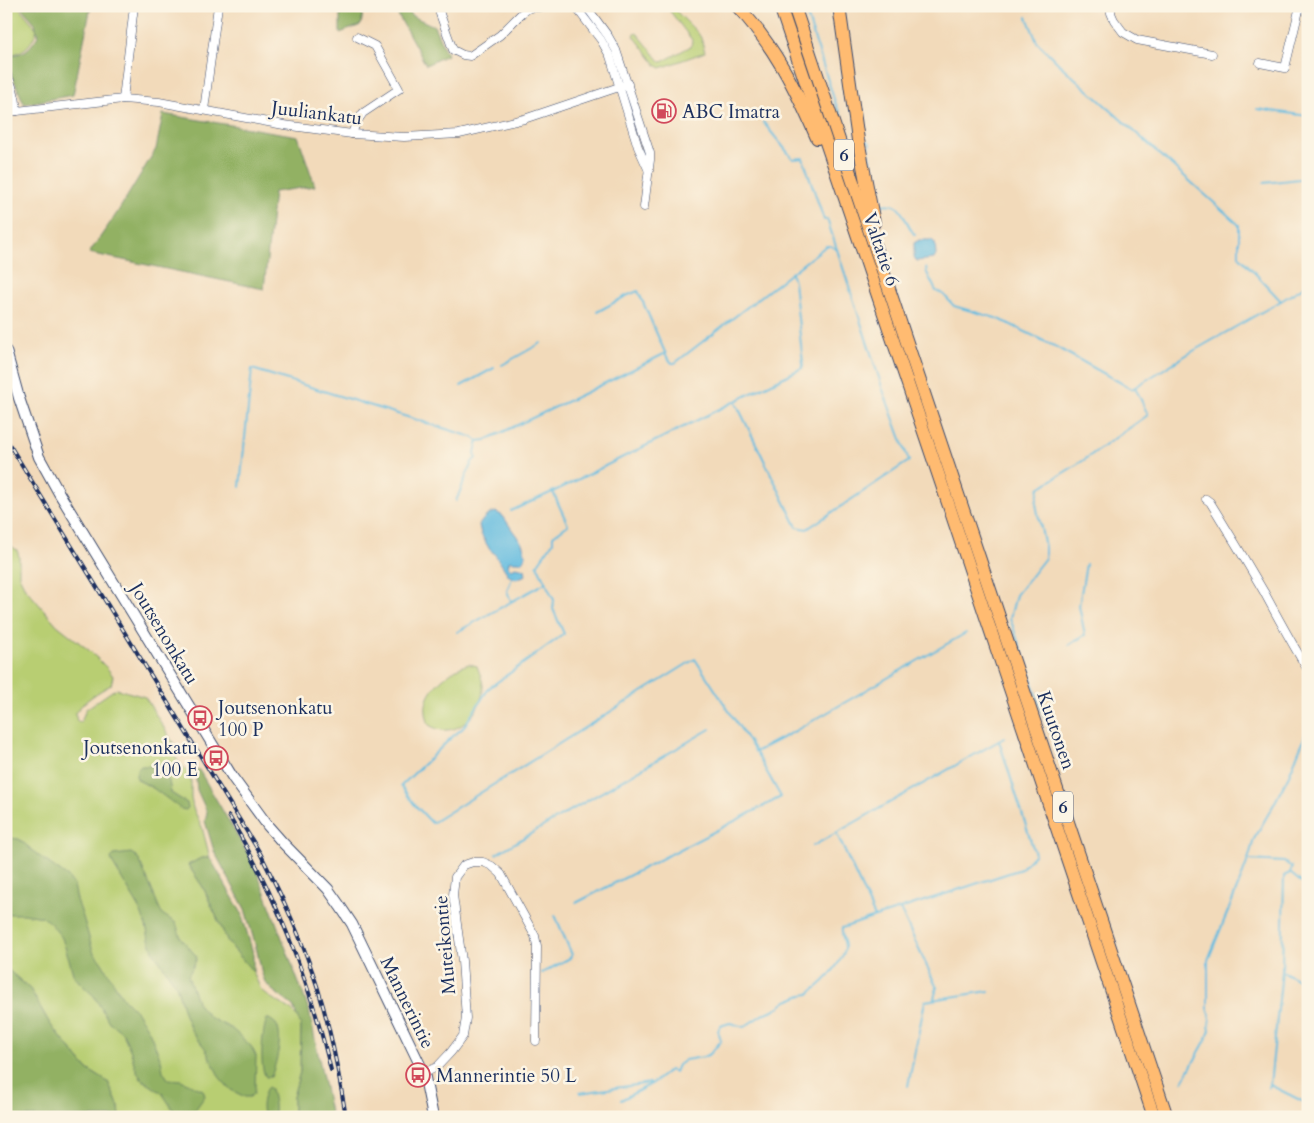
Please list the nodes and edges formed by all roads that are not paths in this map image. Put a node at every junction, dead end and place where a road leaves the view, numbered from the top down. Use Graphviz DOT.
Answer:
graph roads {
  1 [pos="134,6"];
  2 [pos="218,6"];
  3 [pos="439,6"];
  4 [pos="547,6"];
  5 [pos="575,6"];
  6 [pos="586,6"];
  7 [pos="737,6"];
  8 [pos="780,6"];
  9 [pos="794,6"];
  10 [pos="839,6"];
  11 [pos="1110,6"];
  12 [pos="1300,6"];
  13 [pos="357,36"];
  14 [pos="1212,54"];
  15 [pos="1260,63"];
  16 [pos="6,74"];
  17 [pos="624,85"];
  18 [pos="123,99"];
  19 [pos="204,110"];
  20 [pos="6,111"];
  21 [pos="16,111"];
  22 [pos="352,134"];
  23 [pos="644,207"];
  24 [pos="853,222"];
  25 [pos="894,304"];
  26 [pos="6,351"];
  27 [pos="1206,499"];
  28 [pos="953,500"];
  29 [pos="1308,670"];
  30 [pos="340,906"];
  31 [pos="536,1041"];
  32 [pos="424,1073"];
  33 [pos="433,1117"];
  34 [pos="1154,1117"];
  35 [pos="1167,1117"];
  1 -- 18 [label="street"];
  2 -- 19 [label="street"];
  3 -- 4 [label="street"];
  5 -- 17 [label="street"];
  6 -- 17 [label="street"];
  7 -- 24 [label="highway"];
  8 -- 24 [label="highway, Valtatie 6 / 6"];
  9 -- 25 [label="highway, Valtatie 6 / 6"];
  10 -- 25 [label="highway"];
  11 -- 14 [label="street"];
  12 -- 15 [label="street"];
  13 -- 22 [label="street"];
  16 -- 21 [label="street"];
  17 -- 22 [label="street, Juuliankatu"];
  17 -- 23 [label="street"];
  18 -- 19 [label="street, Juuliankatu"];
  18 -- 21 [label="street, Juuliankatu"];
  19 -- 22 [label="street, Juuliankatu"];
  20 -- 21 [label="street, Juuliankatu"];
  24 -- 28 [label="highway, Valtatie 6 / 6"];
  25 -- 28 [label="highway, Valtatie 6 / 6"];
  26 -- 30 [label="street, Joutsenonkatu"];
  27 -- 29 [label="street"];
  28 -- 34 [label="highway, Kuutonen / 6"];
  28 -- 35 [label="highway, Kuutonen / 6"];
  30 -- 32 [label="street, Mannerintie"];
  31 -- 32 [label="street, Muteikontie"];
  32 -- 33 [label="street, Mannerintie"];
}
